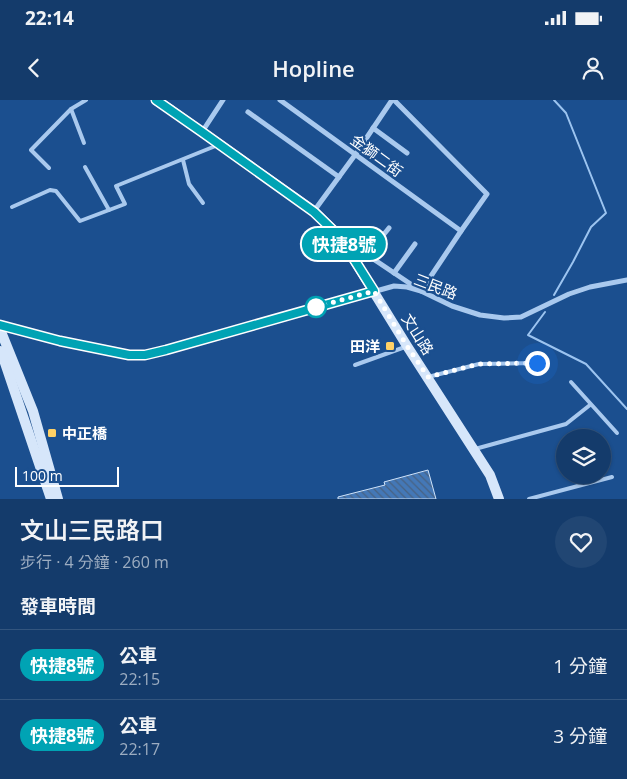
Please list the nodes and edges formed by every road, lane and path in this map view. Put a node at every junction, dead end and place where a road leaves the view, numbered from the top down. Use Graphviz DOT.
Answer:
graph roads {
  1 [pos="86,100"];
  2 [pos="156,100"];
  3 [pos="223,100"];
  4 [pos="280,100"];
  5 [pos="393,100"];
  6 [pos="71,109"];
  7 [pos="248,112"];
  8 [pos="373,128"];
  9 [pos="202,132"];
  10 [pos="84,143"];
  11 [pos="220,145"];
  12 [pos="407,153"];
  13 [pos="355,155"];
  14 [pos="182,160"];
  15 [pos="86,167"];
  16 [pos="49,168"];
  17 [pos="339,177"];
  18 [pos="203,204"];
  19 [pos="12,207"];
  20 [pos="109,210"];
  21 [pos="314,212"];
  22 [pos="389,228"];
  23 [pos="461,231"];
  24 [pos="340,237"];
  25 [pos="415,244"];
  26 [pos="367,255"];
  27 [pos="394,273"];
  28 [pos="627,280"];
  29 [pos="374,291"];
  30 [pos="421,291"];
  31 [pos="0,325"];
  32 [pos="0,329"];
  33 [pos="407,346"];
  34 [pos="0,351"];
  35 [pos="537,363"];
  36 [pos="355,365"];
  37 [pos="428,377"];
  38 [pos="570,382"];
  39 [pos="590,405"];
  40 [pos="616,433"];
  41 [pos="473,449"];
  42 [pos="612,477"];
  43 [pos="51,499"];
  44 [pos="58,499"];
  45 [pos="498,499"];
  46 [pos="529,499"];
  1 -- 6 [label="lane"];
  2 -- 9 [label="main road, 文山路"];
  3 -- 9 [label="street"];
  4 -- 13 [label="street, 金獅二街"];
  5 -- 8 [label="street"];
  5 -- 23 [label="street"];
  6 -- 10 [label="lane"];
  6 -- 16 [label="lane"];
  7 -- 17 [label="street"];
  8 -- 12 [label="street"];
  8 -- 13 [label="street"];
  9 -- 11 [label="main road, 文山路"];
  11 -- 14 [label="lane"];
  11 -- 21 [label="main road, 文山路"];
  13 -- 17 [label="street"];
  13 -- 23 [label="street, 金獅二街"];
  14 -- 18 [label="lane"];
  14 -- 20 [label="lane"];
  15 -- 20 [label="lane"];
  17 -- 21 [label="street"];
  19 -- 20 [label="lane"];
  21 -- 24 [label="main road, 文山路"];
  22 -- 26 [label="street"];
  23 -- 30 [label="street"];
  24 -- 26 [label="street, 文山路"];
  24 -- 29 [label="main road, 文山路"];
  25 -- 27 [label="street"];
  26 -- 27 [label="street, 文山路"];
  27 -- 30 [label="street, 文山路"];
  28 -- 30 [label="street, 三民路"];
  29 -- 30 [label="street, 三民路"];
  29 -- 31 [label="street, 三民路"];
  29 -- 33 [label="main road, 文山路"];
  32 -- 44 [label="main road"];
  33 -- 36 [label="lane"];
  33 -- 37 [label="main road, 文山路"];
  34 -- 43 [label="main road"];
  35 -- 37 [label="lane"];
  37 -- 41 [label="main road, 文山路"];
  38 -- 39 [label="lane"];
  39 -- 40 [label="lane"];
  39 -- 41 [label="lane"];
  41 -- 45 [label="main road, 文山路"];
  42 -- 46 [label="lane"];
}
